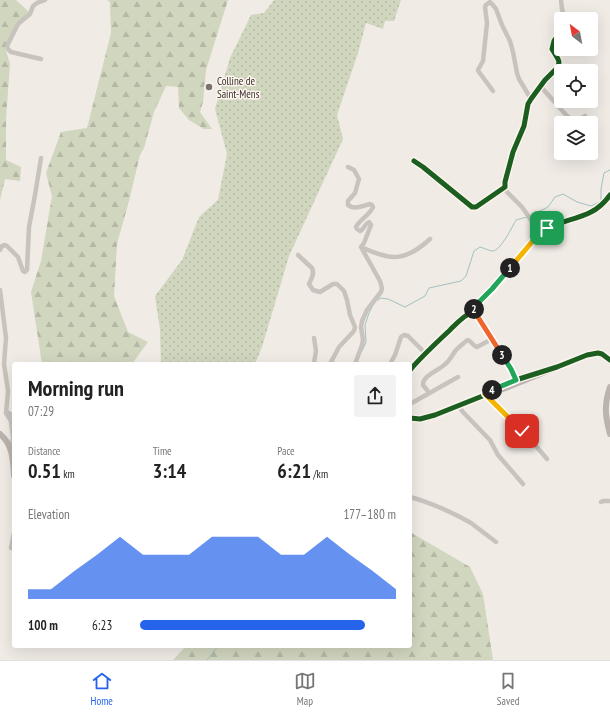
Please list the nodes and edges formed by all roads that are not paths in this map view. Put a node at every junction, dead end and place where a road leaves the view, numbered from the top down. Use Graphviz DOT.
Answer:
graph roads {
  1 [pos="45,0"];
  2 [pos="561,0"];
  3 [pos="563,12"];
  4 [pos="554,41"];
  5 [pos="554,52"];
  6 [pos="556,56"];
  7 [pos="41,59"];
  8 [pos="540,87"];
  9 [pos="493,91"];
  10 [pos="531,99"];
  11 [pos="567,116"];
  12 [pos="41,158"];
  13 [pos="414,161"];
  14 [pos="348,167"];
  15 [pos="505,187"];
  16 [pos="610,195"];
  17 [pos="540,233"];
  18 [pos="430,239"];
  19 [pos="361,247"];
  20 [pos="0,250"];
  21 [pos="298,255"];
  22 [pos="0,290"];
  23 [pos="474,311"];
  24 [pos="314,338"];
  25 [pos="492,339"];
  26 [pos="3,344"];
  27 [pos="425,353"];
  28 [pos="610,360"];
  29 [pos="314,362"];
  30 [pos="331,362"];
  31 [pos="356,362"];
  32 [pos="391,362"];
  33 [pos="412,368"];
  34 [pos="458,377"];
  35 [pos="517,381"];
  36 [pos="610,387"];
  37 [pos="427,390"];
  38 [pos="485,394"];
  39 [pos="412,403"];
  40 [pos="608,403"];
  41 [pos="459,405"];
  42 [pos="6,413"];
  43 [pos="12,415"];
  44 [pos="412,418"];
  45 [pos="12,432"];
  46 [pos="0,434"];
  47 [pos="610,434"];
  48 [pos="12,443"];
  49 [pos="10,446"];
  50 [pos="12,455"];
  51 [pos="547,459"];
  52 [pos="523,484"];
  53 [pos="412,498"];
  54 [pos="610,501"];
  55 [pos="601,502"];
  56 [pos="496,542"];
  57 [pos="12,543"];
  58 [pos="11,548"];
  1 -- 7 [label="street"];
  2 -- 3 [label="street"];
  4 -- 5 [label="street"];
  6 -- 8 [label="street"];
  8 -- 10 [label="street"];
  8 -- 11 [label="street"];
  9 -- 10 [label="street"];
  10 -- 15 [label="street"];
  12 -- 20 [label="street"];
  13 -- 15 [label="street"];
  14 -- 19 [label="street"];
  15 -- 17 [label="street"];
  16 -- 17 [label="street"];
  17 -- 23 [label="street"];
  18 -- 19 [label="street"];
  19 -- 31 [label="street"];
  21 -- 30 [label="street"];
  22 -- 26 [label="street"];
  23 -- 25 [label="street"];
  23 -- 27 [label="street"];
  24 -- 29 [label="street"];
  25 -- 35 [label="street"];
  25 -- 37 [label="street"];
  26 -- 42 [label="street"];
  27 -- 32 [label="street"];
  27 -- 33 [label="street"];
  28 -- 35 [label="street"];
  34 -- 39 [label="street"];
  35 -- 38 [label="street"];
  35 -- 38 [label="street"];
  36 -- 40 [label="street"];
  38 -- 41 [label="street"];
  38 -- 51 [label="street"];
  40 -- 47 [label="street"];
  41 -- 44 [label="street"];
  41 -- 52 [label="street"];
  42 -- 43 [label="street"];
  42 -- 45 [label="street"];
  46 -- 49 [label="street"];
  48 -- 49 [label="street"];
  49 -- 50 [label="street"];
  53 -- 56 [label="street"];
  54 -- 55 [label="street"];
  57 -- 58 [label="street"];
}
